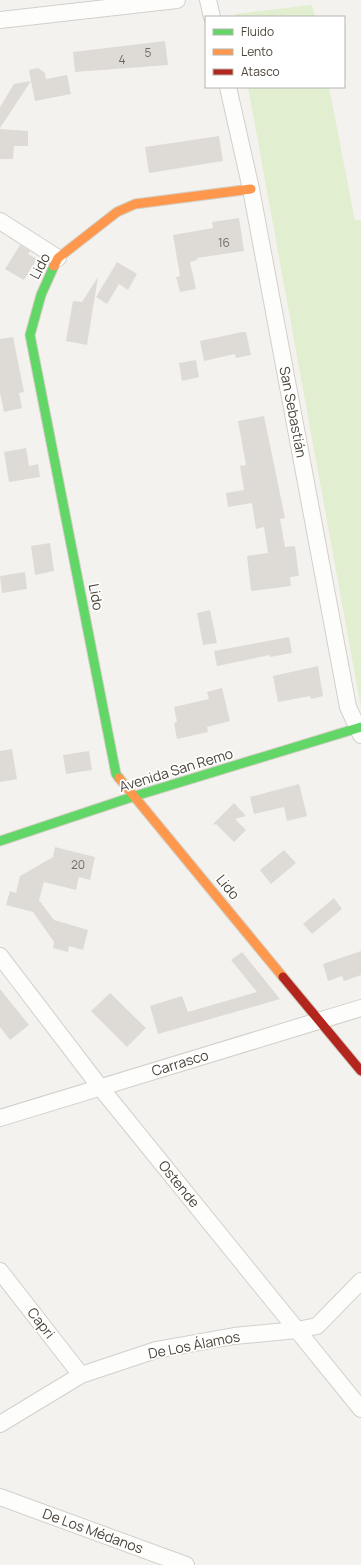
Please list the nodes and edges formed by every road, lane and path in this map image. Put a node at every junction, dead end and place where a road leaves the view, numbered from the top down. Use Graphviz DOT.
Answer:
graph roads {
  1 [pos="177,0"];
  2 [pos="208,0"];
  3 [pos="212,16"];
  4 [pos="0,20"];
  5 [pos="228,88"];
  6 [pos="251,189"];
  7 [pos="0,221"];
  8 [pos="58,258"];
  9 [pos="360,730"];
  10 [pos="135,796"];
  11 [pos="0,841"];
  12 [pos="0,956"];
  13 [pos="361,1008"];
  14 [pos="321,1021"];
  15 [pos="361,1071"];
  16 [pos="100,1087"];
  17 [pos="0,1118"];
  18 [pos="0,1272"];
  19 [pos="361,1281"];
  20 [pos="297,1330"];
  21 [pos="81,1375"];
  22 [pos="361,1409"];
  23 [pos="0,1424"];
  24 [pos="0,1497"];
  25 [pos="186,1565"];
  1 -- 4 [label="street"];
  2 -- 3 [label="street"];
  5 -- 6 [label="street, San Sebastián"];
  6 -- 8 [label="street, Lido"];
  6 -- 9 [label="street, San Sebastián"];
  7 -- 8 [label="street"];
  8 -- 10 [label="street, Lido"];
  9 -- 10 [label="street, Avenida San Remo"];
  10 -- 11 [label="street, Avenida San Remo"];
  10 -- 14 [label="street, Lido"];
  12 -- 16 [label="street, Ostende"];
  13 -- 14 [label="street, Carrasco"];
  14 -- 15 [label="street, Lido"];
  14 -- 16 [label="street, Carrasco"];
  16 -- 17 [label="street, Carrasco"];
  16 -- 20 [label="street, Ostende"];
  18 -- 21 [label="street, Capri"];
  19 -- 20 [label="street, De Los Álamos"];
  20 -- 21 [label="street, De Los Álamos"];
  20 -- 22 [label="street, Ostende"];
  21 -- 23 [label="street, De Los Álamos"];
  24 -- 25 [label="street, De Los Médanos"];
}
